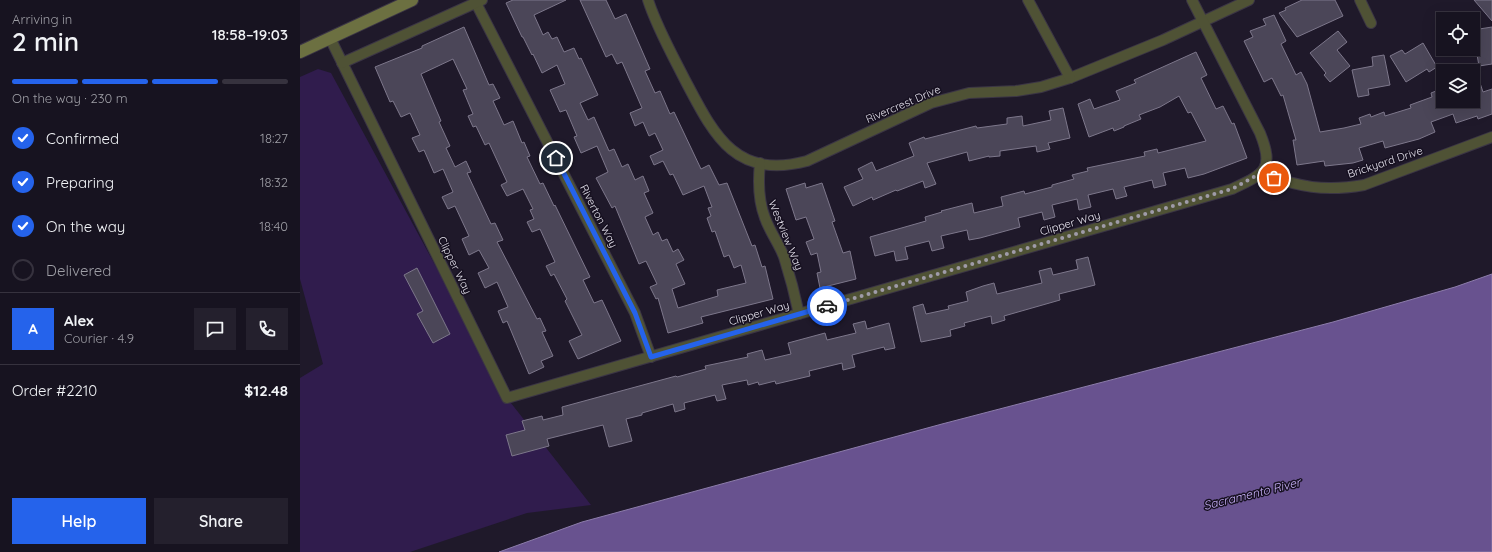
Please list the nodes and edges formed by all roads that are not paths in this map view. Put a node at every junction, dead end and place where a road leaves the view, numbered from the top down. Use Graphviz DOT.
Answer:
graph roads {
  1 [pos="412,0"];
  2 [pos="648,0"];
  3 [pos="1028,0"];
  4 [pos="1192,0"];
  5 [pos="1249,0"];
  6 [pos="1360,0"];
  7 [pos="479,1"];
  8 [pos="1202,22"];
  9 [pos="1371,23"];
  10 [pos="330,38"];
  11 [pos="300,52"];
  12 [pos="342,62"];
  13 [pos="1070,78"];
  14 [pos="1492,138"];
  15 [pos="760,163"];
  16 [pos="1261,173"];
  17 [pos="799,314"];
  18 [pos="651,357"];
  1 -- 10 [label="main road"];
  2 -- 15 [label="street, Rivercrest Drive"];
  3 -- 13 [label="street"];
  4 -- 8 [label="street"];
  5 -- 8 [label="street, Rivercrest Drive"];
  6 -- 9 [label="street"];
  7 -- 12 [label="street"];
  7 -- 18 [label="street, Riverton Way"];
  8 -- 13 [label="street, Rivercrest Drive"];
  8 -- 16 [label="street"];
  10 -- 11 [label="main road"];
  10 -- 12 [label="street, Clipper Way"];
  12 -- 18 [label="street, Clipper Way"];
  13 -- 15 [label="street, Rivercrest Drive"];
  14 -- 16 [label="street, Brickyard Drive"];
  15 -- 17 [label="street, Westview Way"];
  16 -- 17 [label="street, Clipper Way"];
  17 -- 18 [label="street, Clipper Way"];
}
